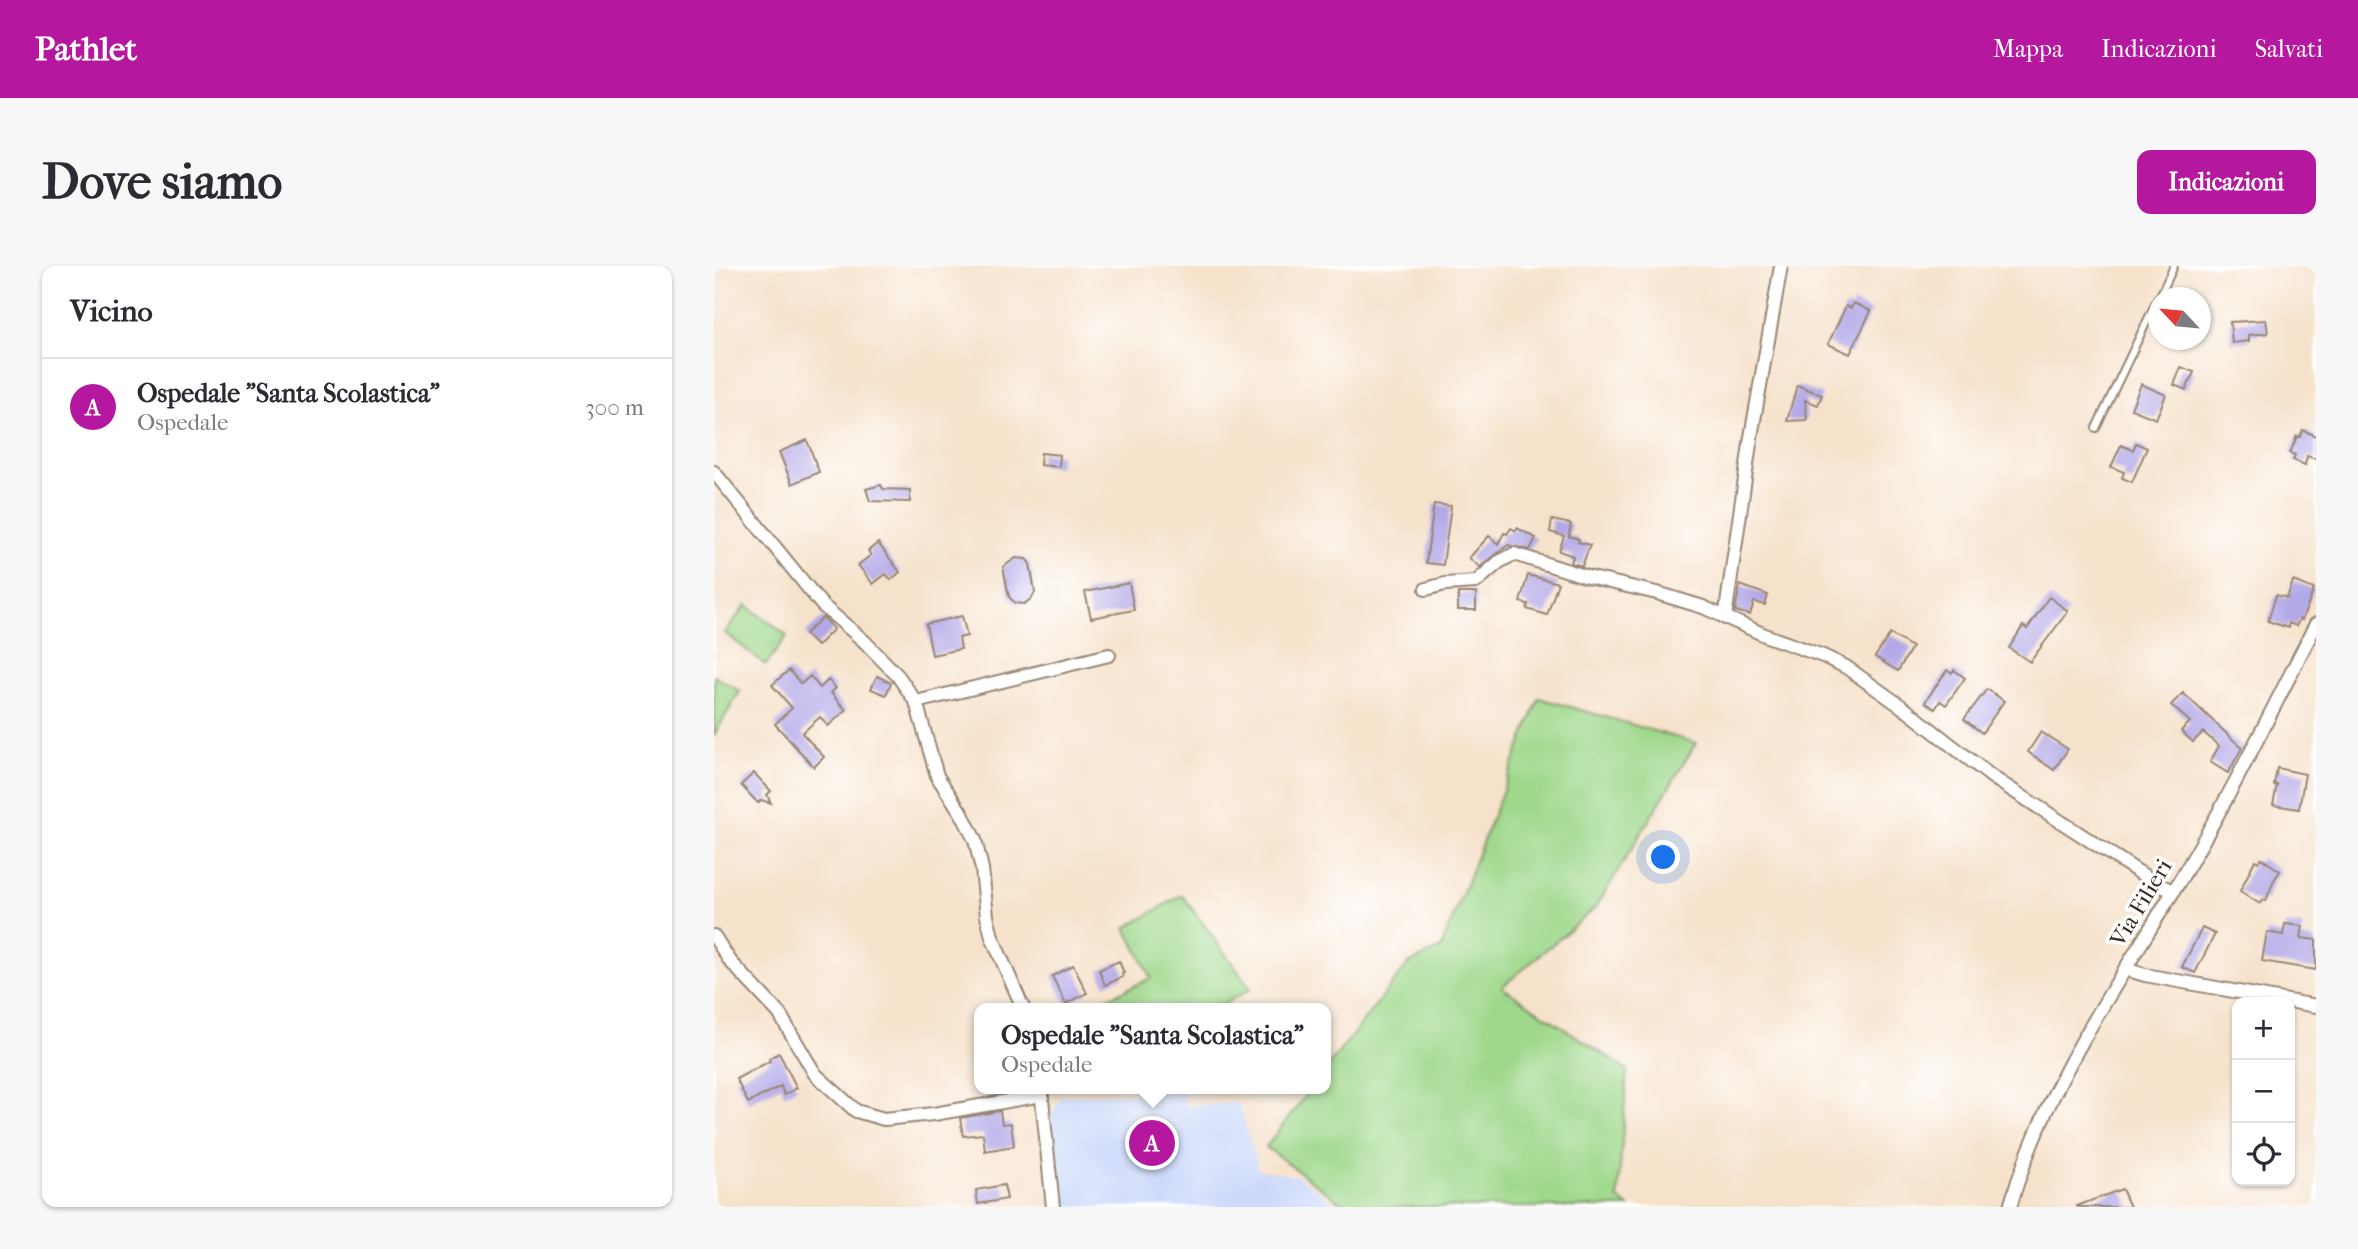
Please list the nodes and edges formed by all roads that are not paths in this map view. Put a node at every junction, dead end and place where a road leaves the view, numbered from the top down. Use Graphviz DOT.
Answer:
graph roads {
  1 [pos="1781,266"];
  2 [pos="2174,266"];
  3 [pos="2164,287"];
  4 [pos="2148,321"];
  5 [pos="2096,428"];
  6 [pos="714,472"];
  7 [pos="1426,589"];
  8 [pos="1725,618"];
  9 [pos="2316,624"];
  10 [pos="1109,655"];
  11 [pos="916,702"];
  12 [pos="2174,891"];
  13 [pos="714,936"];
  14 [pos="2125,969"];
  15 [pos="1021,1003"];
  16 [pos="2316,1006"];
  17 [pos="1031,1094"];
  18 [pos="1041,1094"];
  19 [pos="1053,1207"];
  20 [pos="2010,1207"];
  1 -- 8 [label="street"];
  2 -- 3 [label="lane"];
  4 -- 5 [label="lane"];
  6 -- 11 [label="street"];
  7 -- 8 [label="street"];
  8 -- 12 [label="street"];
  9 -- 12 [label="street, Via Filieri"];
  10 -- 11 [label="street"];
  11 -- 15 [label="street"];
  12 -- 14 [label="street, Via Filieri"];
  13 -- 17 [label="street"];
  14 -- 16 [label="street"];
  14 -- 20 [label="street, Via Filieri"];
  18 -- 19 [label="street"];
}
